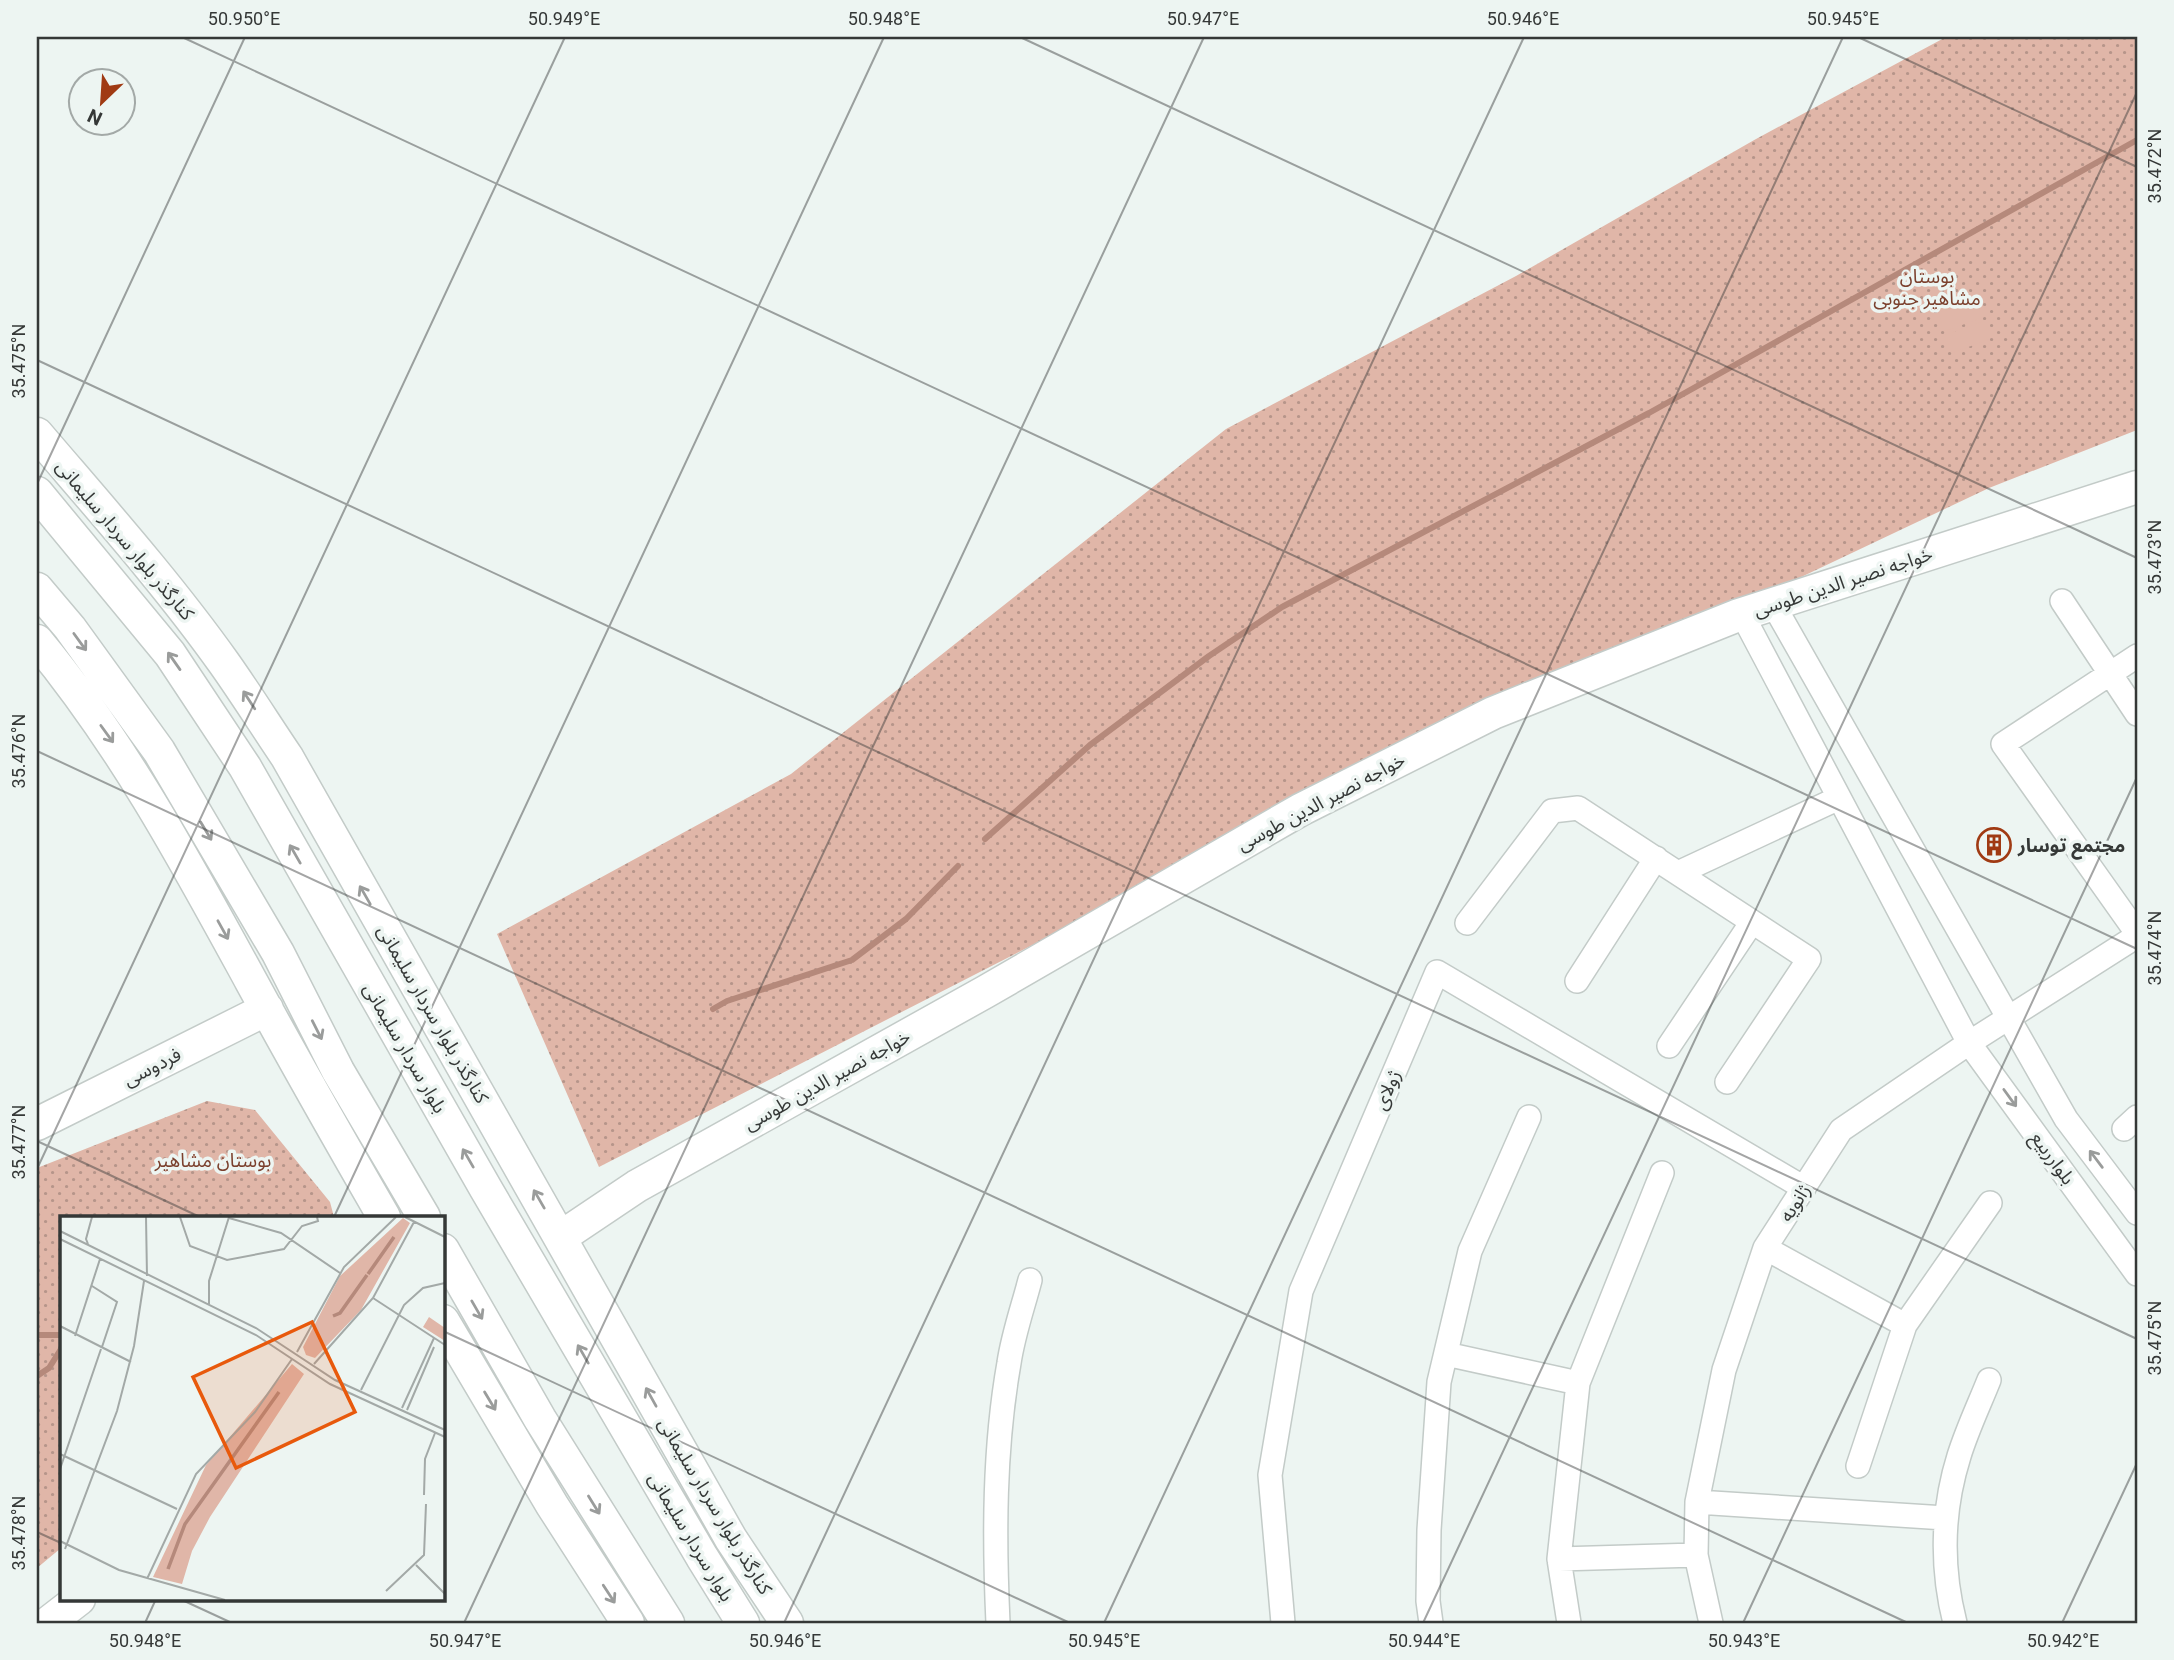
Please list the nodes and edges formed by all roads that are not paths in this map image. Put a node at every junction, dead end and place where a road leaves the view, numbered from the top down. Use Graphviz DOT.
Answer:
graph roads {
  1 [pos="37,434"];
  2 [pos="2137,487"];
  3 [pos="37,493"];
  4 [pos="37,589"];
  5 [pos="2062,601"];
  6 [pos="1773,604"];
  7 [pos="1742,614"];
  8 [pos="37,641"];
  9 [pos="2137,656"];
  10 [pos="2110,673"];
  11 [pos="2137,714"];
  12 [pos="1839,798"];
  13 [pos="1656,858"];
  14 [pos="1678,873"];
  15 [pos="1752,922"];
  16 [pos="1467,923"];
  17 [pos="2137,934"];
  18 [pos="1577,981"];
  19 [pos="267,1009"];
  20 [pos="2007,1019"];
  21 [pos="1969,1043"];
  22 [pos="1669,1046"];
  23 [pos="1727,1082"];
  24 [pos="1529,1117"];
  25 [pos="37,1124"];
  26 [pos="339,1138"];
  27 [pos="1662,1173"];
  28 [pos="406,1187"];
  29 [pos="1804,1188"];
  30 [pos="1990,1203"];
  31 [pos="2137,1213"];
  32 [pos="383,1216"];
  33 [pos="423,1216"];
  34 [pos="561,1237"];
  35 [pos="1766,1248"];
  36 [pos="444,1252"];
  37 [pos="2137,1274"];
  38 [pos="1030,1280"];
  39 [pos="444,1323"];
  40 [pos="1905,1325"];
  41 [pos="1446,1354"];
  42 [pos="1989,1380"];
  43 [pos="1578,1383"];
  44 [pos="1858,1465"];
  45 [pos="1696,1502"];
  46 [pos="1945,1518"];
  47 [pos="732,1539"];
  48 [pos="1696,1555"];
  49 [pos="1559,1559"];
  50 [pos="78,1600"];
  51 [pos="48,1623"];
  52 [pos="628,1623"];
  53 [pos="668,1623"];
  54 [pos="745,1623"];
  55 [pos="787,1623"];
  56 [pos="998,1623"];
  57 [pos="1283,1623"];
  58 [pos="1431,1623"];
  59 [pos="1569,1623"];
  60 [pos="1711,1623"];
  61 [pos="1955,1623"];
  34 -- 1 [label="street, کنارگذر بلوار سردار سلیمانی, one-way"];
  2 -- 6 [label="street, خواجه نصیر الدین طوسی"];
  54 -- 3 [label="street, بلوار سردار سلیمانی, one-way"];
  4 -- 28 [label="street, one-way"];
  5 -- 10 [label="street"];
  6 -- 7 [label="street, خواجه نصیر الدین طوسی"];
  6 -- 20 [label="street, بلوارربیع"];
  7 -- 12 [label="street, بلوارربیع"];
  7 -- 34 [label="street, خواجه نصیر الدین طوسی"];
  8 -- 19 [label="street, one-way"];
  9 -- 10 [label="street"];
  10 -- 11 [label="street"];
  10 -- 17 [label="street"];
  12 -- 14 [label="street"];
  12 -- 21 [label="street, بلوارربیع"];
  13 -- 14 [label="street"];
  13 -- 16 [label="street"];
  13 -- 18 [label="street"];
  14 -- 15 [label="street"];
  15 -- 22 [label="street"];
  15 -- 23 [label="street"];
  17 -- 20 [label="street, ژانویه"];
  19 -- 25 [label="street, فردوسی"];
  19 -- 26 [label="street"];
  20 -- 21 [label="street, ژانویه"];
  31 -- 20 [label="street, بلوارربیع, one-way"];
  21 -- 29 [label="street, ژانویه"];
  21 -- 37 [label="street, بلوارربیع, one-way"];
  24 -- 41 [label="street"];
  26 -- 28 [label="street"];
  26 -- 32 [label="street"];
  27 -- 43 [label="street"];
  28 -- 33 [label="street"];
  29 -- 35 [label="street, ژانویه"];
  29 -- 57 [label="street, ژولای"];
  30 -- 40 [label="street"];
  47 -- 34 [label="street, کنارگذر بلوار سردار سلیمانی, one-way"];
  35 -- 40 [label="street"];
  35 -- 45 [label="street, ژانویه"];
  36 -- 53 [label="street, one-way"];
  38 -- 56 [label="street"];
  39 -- 52 [label="street, one-way"];
  40 -- 44 [label="street"];
  41 -- 43 [label="street"];
  41 -- 58 [label="street"];
  42 -- 46 [label="street"];
  43 -- 49 [label="street"];
  45 -- 46 [label="street"];
  45 -- 48 [label="street, ژانویه"];
  46 -- 61 [label="street"];
  47 -- 54 [label="street"];
  47 -- 55 [label="street, کنارگذر بلوار سردار سلیمانی"];
  48 -- 49 [label="street"];
  48 -- 60 [label="street, ژانویه"];
  49 -- 59 [label="street"];
  50 -- 51 [label="street"];
}
